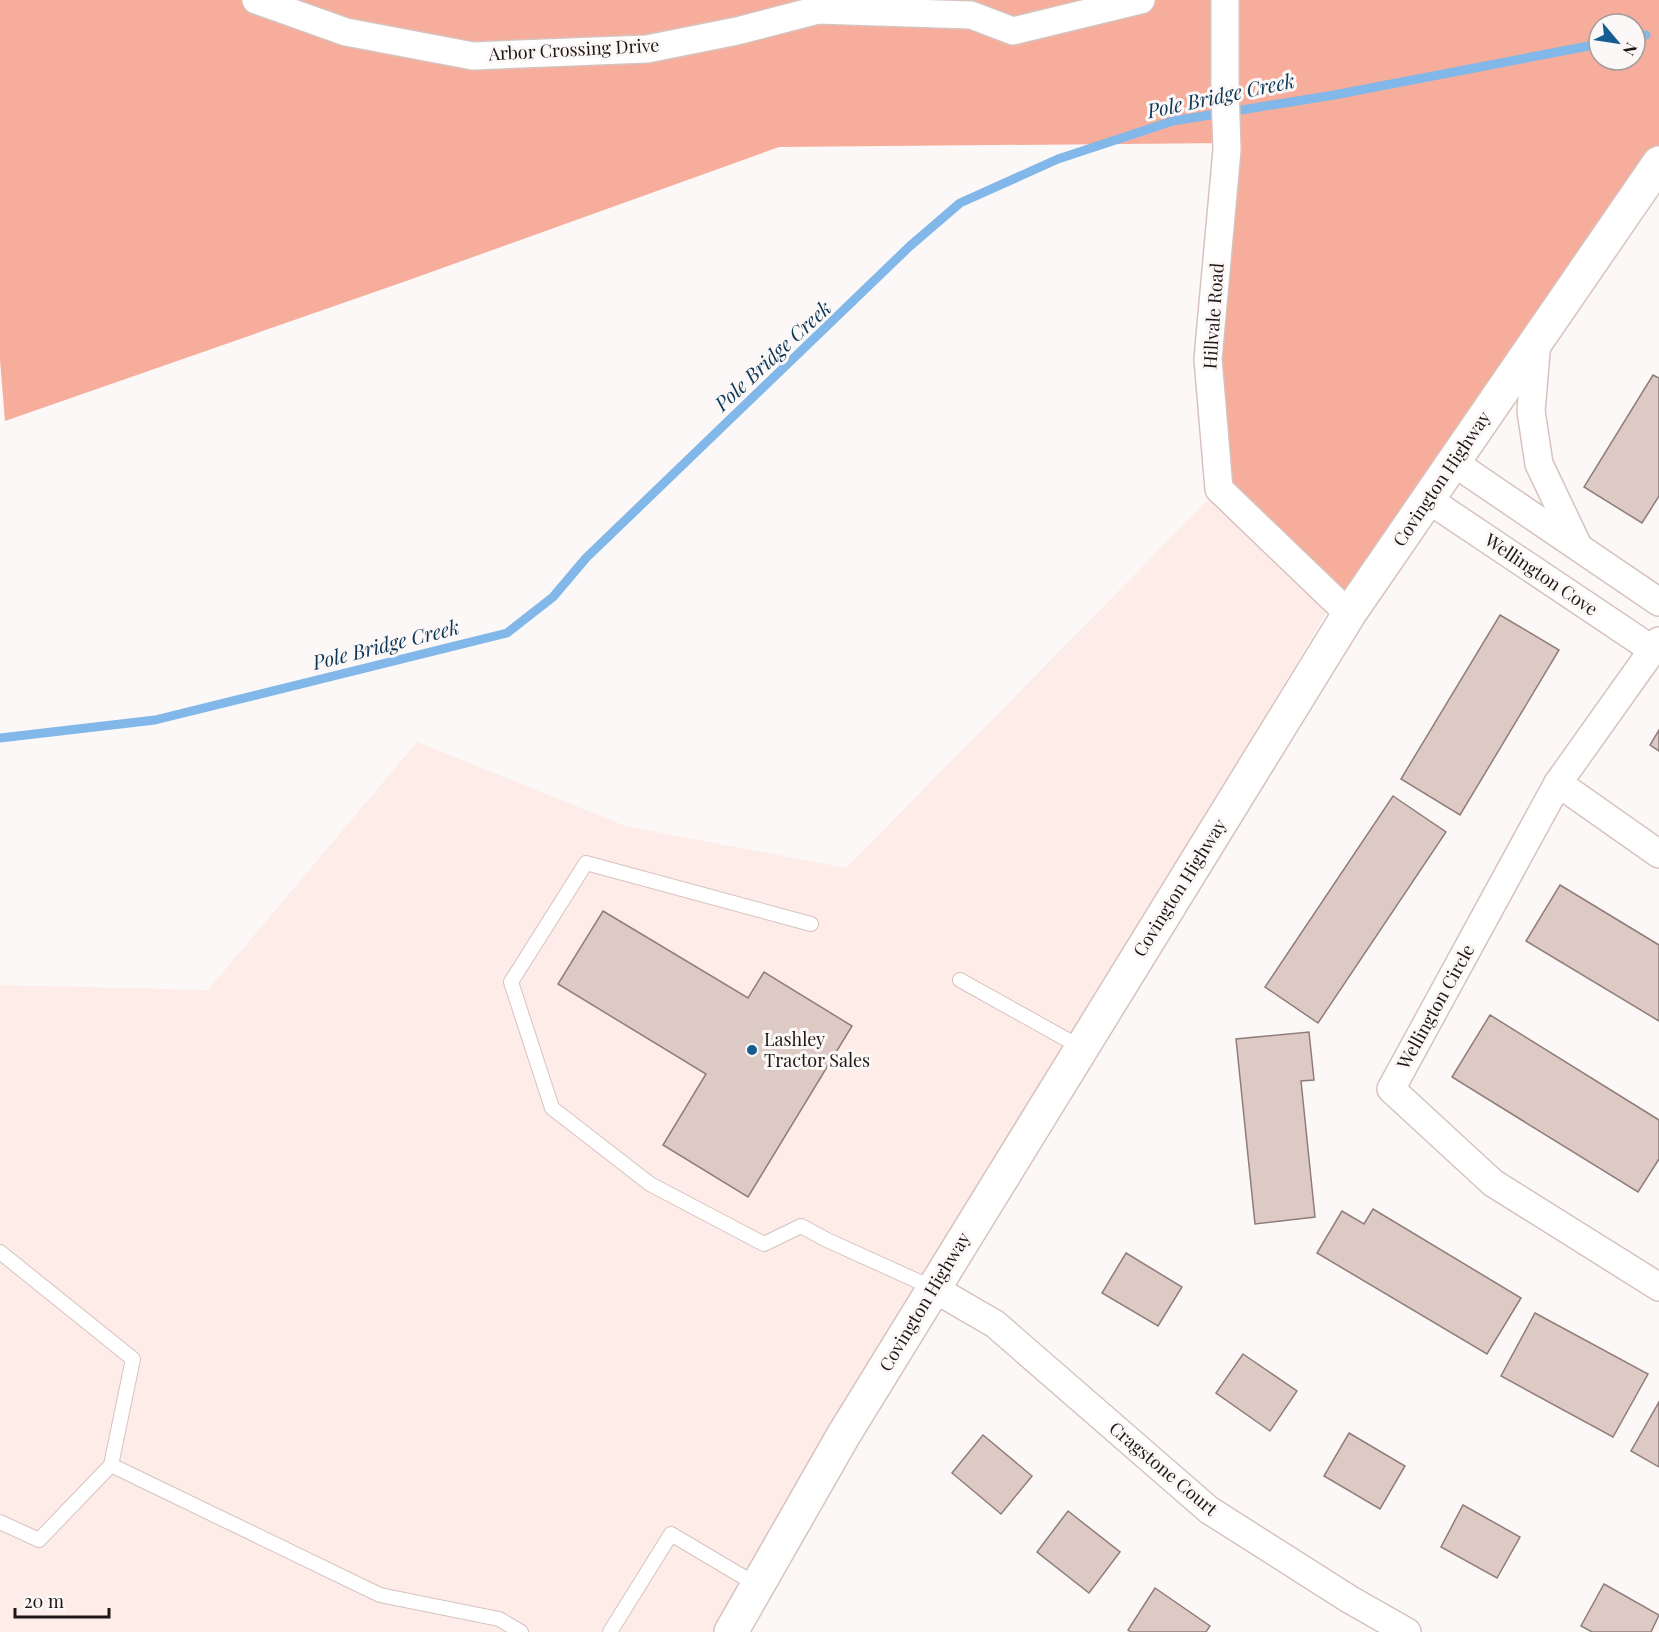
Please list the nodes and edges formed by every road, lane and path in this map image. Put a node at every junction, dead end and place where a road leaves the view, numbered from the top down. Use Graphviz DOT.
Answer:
graph roads {
  1 [pos="256,0"];
  2 [pos="1141,0"];
  3 [pos="1225,0"];
  4 [pos="1659,163"];
  5 [pos="1537,341"];
  6 [pos="1453,462"];
  7 [pos="1429,500"];
  8 [pos="1579,547"];
  9 [pos="1659,602"];
  10 [pos="1349,614"];
  11 [pos="1656,646"];
  12 [pos="1558,783"];
  13 [pos="1659,854"];
  14 [pos="811,924"];
  15 [pos="960,980"];
  16 [pos="1082,1047"];
  17 [pos="0,1252"];
  18 [pos="1659,1287"];
  19 [pos="933,1288"];
  20 [pos="111,1466"];
  21 [pos="0,1522"];
  22 [pos="757,1586"];
  23 [pos="521,1632"];
  24 [pos="610,1632"];
  25 [pos="731,1632"];
  26 [pos="1407,1632"];
  1 -- 2 [label="street, Arbor Crossing Drive"];
  3 -- 10 [label="street, Hillvale Road"];
  4 -- 5 [label="main road, Covington Highway"];
  5 -- 6 [label="main road, Covington Highway"];
  5 -- 8 [label="street"];
  6 -- 7 [label="main road, Covington Highway"];
  6 -- 8 [label="street"];
  7 -- 10 [label="main road, Covington Highway"];
  7 -- 11 [label="street, Wellington Cove"];
  8 -- 9 [label="street"];
  10 -- 16 [label="main road, Covington Highway"];
  11 -- 12 [label="street, Wellington Circle"];
  12 -- 13 [label="street"];
  12 -- 18 [label="street, Wellington Circle"];
  14 -- 19 [label="lane"];
  15 -- 16 [label="lane"];
  16 -- 19 [label="main road, Covington Highway"];
  17 -- 20 [label="lane"];
  19 -- 22 [label="main road, Covington Highway"];
  19 -- 26 [label="street, Cragstone Court"];
  20 -- 21 [label="lane"];
  20 -- 23 [label="lane"];
  22 -- 24 [label="lane"];
  22 -- 25 [label="main road, Covington Highway"];
}
